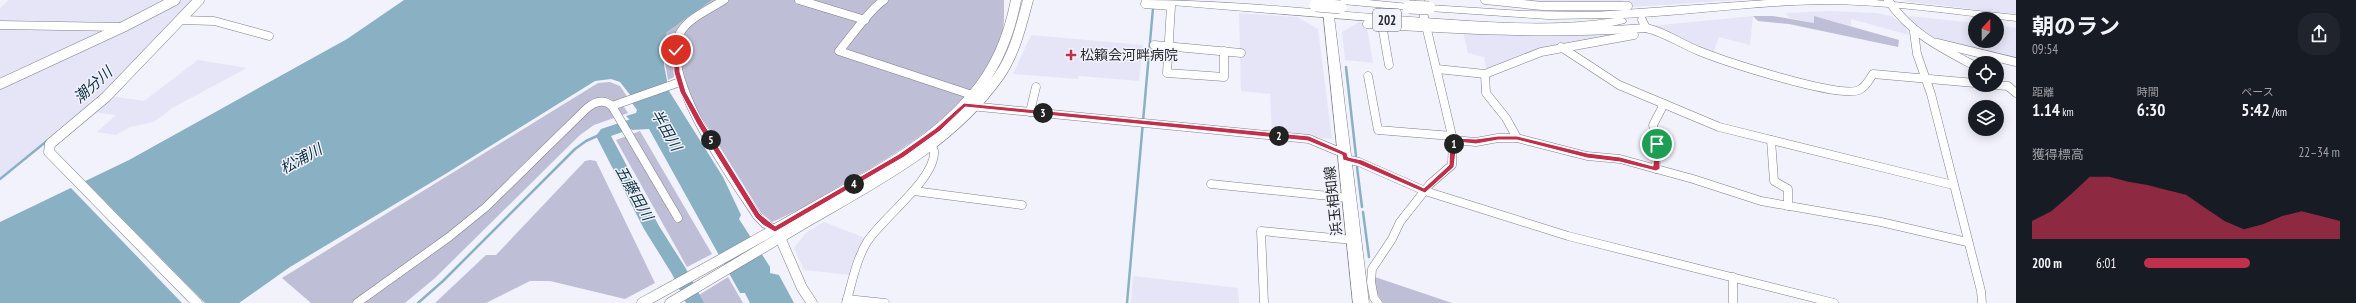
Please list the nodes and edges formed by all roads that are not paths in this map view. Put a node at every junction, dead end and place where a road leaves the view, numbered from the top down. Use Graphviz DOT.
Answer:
graph roads {
  1 [pos="175,0"];
  2 [pos="199,0"];
  3 [pos="724,0"];
  4 [pos="799,0"];
  5 [pos="884,0"];
  6 [pos="1016,0"];
  7 [pos="1028,0"];
  8 [pos="1147,0"];
  9 [pos="1262,0"];
  10 [pos="1420,0"];
  11 [pos="1438,0"];
  12 [pos="1484,0"];
  13 [pos="1331,2"];
  14 [pos="1891,4"];
  15 [pos="1328,16"];
  16 [pos="1632,17"];
  17 [pos="1968,17"];
  18 [pos="1427,18"];
  19 [pos="2016,18"];
  20 [pos="181,20"];
  21 [pos="865,20"];
  22 [pos="2004,22"];
  23 [pos="1367,24"];
  24 [pos="2016,24"];
  25 [pos="0,25"];
  26 [pos="1382,25"];
  27 [pos="123,27"];
  28 [pos="1914,32"];
  29 [pos="270,36"];
  30 [pos="1931,42"];
  31 [pos="1154,45"];
  32 [pos="1168,46"];
  33 [pos="1561,47"];
  34 [pos="1224,51"];
  35 [pos="1241,53"];
  36 [pos="1968,62"];
  37 [pos="2016,62"];
  38 [pos="1389,65"];
  39 [pos="1437,70"];
  40 [pos="1485,74"];
  41 [pos="1368,76"];
  42 [pos="1925,79"];
  43 [pos="680,82"];
  44 [pos="1968,83"];
  45 [pos="0,84"];
  46 [pos="2004,84"];
  47 [pos="2004,86"];
  48 [pos="2008,86"];
  49 [pos="1036,87"];
  50 [pos="2016,90"];
  51 [pos="2016,93"];
  52 [pos="972,95"];
  53 [pos="964,104"];
  54 [pos="1664,104"];
  55 [pos="612,106"];
  56 [pos="974,107"];
  57 [pos="1030,112"];
  58 [pos="1453,138"];
  59 [pos="1517,138"];
  60 [pos="1771,140"];
  61 [pos="930,141"];
  62 [pos="1345,157"];
  63 [pos="1656,169"];
  64 [pos="1211,184"];
  65 [pos="1953,186"];
  66 [pos="914,191"];
  67 [pos="1425,191"];
  68 [pos="1349,198"];
  69 [pos="1022,205"];
  70 [pos="1788,206"];
  71 [pos="678,218"];
  72 [pos="778,233"];
  73 [pos="1353,240"];
  74 [pos="1967,242"];
  75 [pos="1733,277"];
  76 [pos="673,301"];
  77 [pos="847,301"];
  78 [pos="197,303"];
  79 [pos="357,303"];
  80 [pos="642,303"];
  81 [pos="812,303"];
  82 [pos="885,303"];
  83 [pos="1264,303"];
  84 [pos="1360,303"];
  85 [pos="1378,303"];
  86 [pos="1733,303"];
  87 [pos="1834,303"];
  88 [pos="1982,303"];
  1 -- 27 [label="street"];
  2 -- 20 [label="street"];
  3 -- 43 [label="street"];
  4 -- 21 [label="street"];
  5 -- 21 [label="street"];
  6 -- 52 [label="street"];
  7 -- 56 [label="street"];
  8 -- 15 [label="main road, 202"];
  8 -- 32 [label="street"];
  9 -- 13 [label="main road, 202"];
  10 -- 18 [label="street"];
  11 -- 16 [label="main road, 202"];
  12 -- 16 [label="street"];
  13 -- 15 [label="main road, 浜玉相知線"];
  13 -- 18 [label="main road, 202"];
  14 -- 16 [label="main road, 202"];
  14 -- 17 [label="main road, 202"];
  14 -- 19 [label="main road, 202"];
  14 -- 28 [label="street"];
  15 -- 18 [label="main road, 202"];
  15 -- 62 [label="main road, 浜玉相知線"];
  16 -- 18 [label="main road, 202"];
  16 -- 33 [label="street"];
  16 -- 42 [label="street"];
  18 -- 26 [label="street"];
  18 -- 39 [label="street"];
  20 -- 29 [label="street"];
  20 -- 78 [label="street"];
  21 -- 52 [label="street"];
  22 -- 24 [label="main road"];
  23 -- 26 [label="street"];
  25 -- 27 [label="street"];
  26 -- 38 [label="street"];
  27 -- 45 [label="street"];
  28 -- 30 [label="street"];
  28 -- 42 [label="street"];
  30 -- 36 [label="street"];
  30 -- 37 [label="street"];
  31 -- 32 [label="street"];
  32 -- 34 [label="street"];
  32 -- 34 [label="street"];
  33 -- 40 [label="street"];
  33 -- 54 [label="street"];
  34 -- 35 [label="street"];
  39 -- 40 [label="street"];
  39 -- 58 [label="street"];
  40 -- 59 [label="street"];
  41 -- 58 [label="street"];
  42 -- 44 [label="street"];
  42 -- 65 [label="street"];
  43 -- 55 [label="street"];
  43 -- 72 [label="street"];
  46 -- 48 [label="street"];
  47 -- 48 [label="street"];
  48 -- 50 [label="street"];
  48 -- 51 [label="street"];
  49 -- 57 [label="street"];
  52 -- 53 [label="street"];
  53 -- 56 [label="street"];
  53 -- 61 [label="street"];
  54 -- 60 [label="street"];
  54 -- 63 [label="street"];
  55 -- 71 [label="street"];
  55 -- 79 [label="street"];
  56 -- 57 [label="street"];
  56 -- 61 [label="street"];
  57 -- 62 [label="street"];
  58 -- 59 [label="street"];
  58 -- 67 [label="street"];
  59 -- 63 [label="street"];
  60 -- 65 [label="street"];
  60 -- 70 [label="street"];
  61 -- 66 [label="street"];
  61 -- 72 [label="street"];
  62 -- 67 [label="street"];
  62 -- 68 [label="main road, 浜玉相知線"];
  63 -- 70 [label="street"];
  64 -- 68 [label="street"];
  65 -- 74 [label="street"];
  66 -- 69 [label="street"];
  66 -- 77 [label="street"];
  67 -- 75 [label="street"];
  67 -- 85 [label="street"];
  68 -- 73 [label="main road, 浜玉相知線"];
  70 -- 74 [label="street"];
  72 -- 76 [label="street"];
  72 -- 80 [label="street"];
  72 -- 81 [label="street"];
  73 -- 83 [label="street"];
  73 -- 84 [label="main road, 浜玉相知線"];
  74 -- 88 [label="street"];
  75 -- 86 [label="street"];
  75 -- 87 [label="street"];
  77 -- 82 [label="street"];
}
